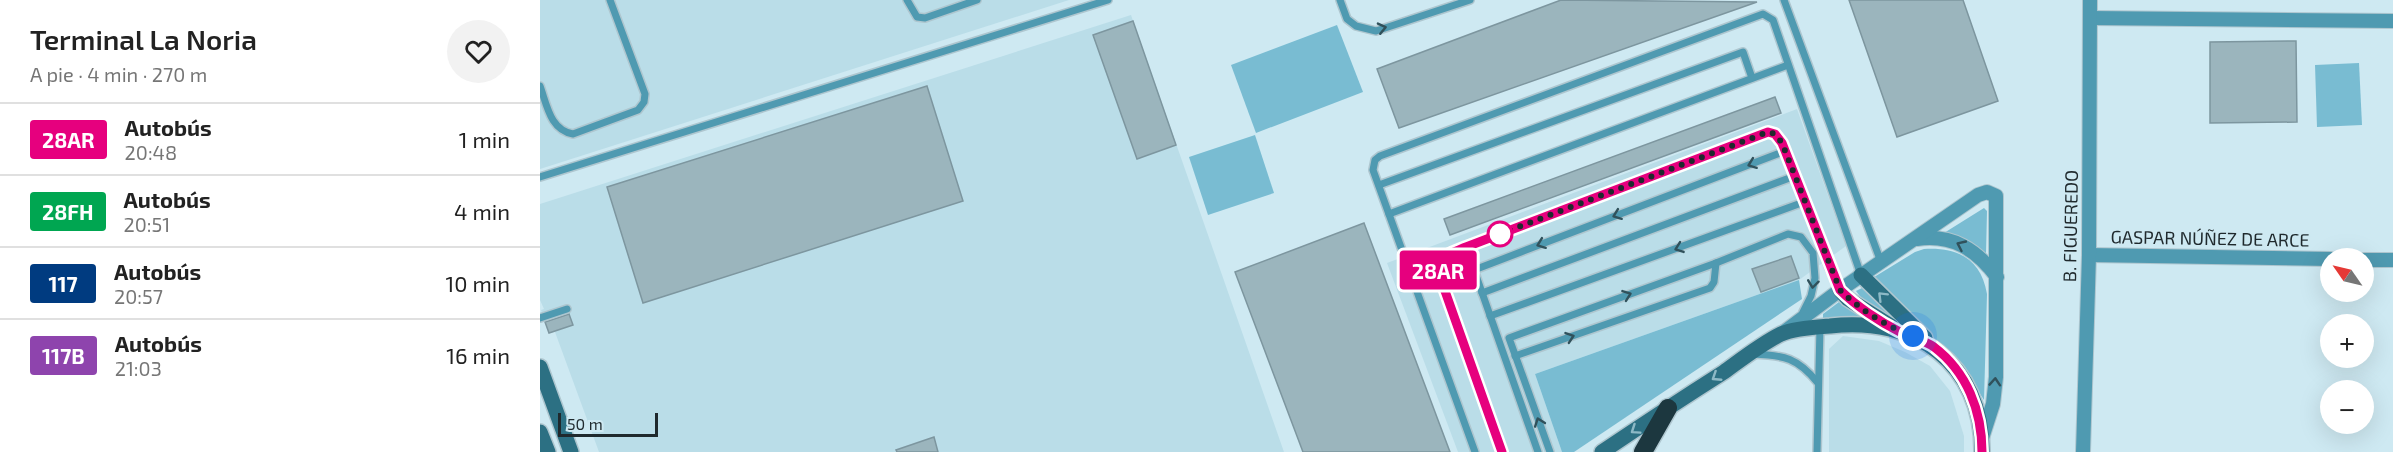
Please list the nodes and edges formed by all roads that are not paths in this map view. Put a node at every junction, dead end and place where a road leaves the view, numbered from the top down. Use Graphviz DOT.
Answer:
graph roads {
  1 [pos="610,0"];
  2 [pos="907,0"];
  3 [pos="977,0"];
  4 [pos="1108,0"];
  5 [pos="1341,0"];
  6 [pos="1470,0"];
  7 [pos="1784,0"];
  8 [pos="2090,0"];
  9 [pos="2091,18"];
  10 [pos="2393,21"];
  11 [pos="1788,65"];
  12 [pos="1752,78"];
  13 [pos="540,86"];
  14 [pos="1785,151"];
  15 [pos="1795,176"];
  16 [pos="540,177"];
  17 [pos="1379,185"];
  18 [pos="1804,202"];
  19 [pos="1389,214"];
  20 [pos="1915,239"];
  21 [pos="1466,247"];
  22 [pos="2089,255"];
  23 [pos="2320,259"];
  24 [pos="2374,260"];
  25 [pos="2393,260"];
  26 [pos="1881,262"];
  27 [pos="1716,263"];
  28 [pos="1474,270"];
  29 [pos="1862,275"];
  30 [pos="1996,277"];
  31 [pos="1840,290"];
  32 [pos="1482,293"];
  33 [pos="567,309"];
  34 [pos="1490,316"];
  35 [pos="540,318"];
  36 [pos="1820,327"];
  37 [pos="1899,331"];
  38 [pos="1783,333"];
  39 [pos="1933,347"];
  40 [pos="1750,354"];
  41 [pos="1515,356"];
  42 [pos="540,367"];
  43 [pos="1818,383"];
  44 [pos="1668,408"];
  45 [pos="540,432"];
  46 [pos="1982,445"];
  47 [pos="548,452"];
  48 [pos="571,452"];
  49 [pos="1475,452"];
  50 [pos="1502,452"];
  51 [pos="1538,452"];
  52 [pos="1550,452"];
  53 [pos="1602,452"];
  54 [pos="1643,452"];
  55 [pos="1817,452"];
  56 [pos="2084,452"];
  1 -- 13 [label="lane"];
  2 -- 3 [label="lane"];
  4 -- 16 [label="lane"];
  5 -- 6 [label="lane, one-way"];
  7 -- 26 [label="lane"];
  8 -- 9 [label="street, B. FIGUEREDO"];
  9 -- 10 [label="street"];
  9 -- 22 [label="street, B. FIGUEREDO"];
  11 -- 12 [label="lane"];
  11 -- 17 [label="lane"];
  11 -- 29 [label="lane"];
  12 -- 17 [label="lane"];
  12 -- 19 [label="lane"];
  14 -- 15 [label="lane"];
  14 -- 21 [label="lane"];
  14 -- 28 [label="lane, one-way"];
  15 -- 18 [label="lane"];
  15 -- 32 [label="lane"];
  17 -- 19 [label="lane"];
  18 -- 31 [label="lane"];
  18 -- 34 [label="lane, one-way"];
  19 -- 49 [label="lane"];
  20 -- 26 [label="street"];
  30 -- 20 [label="street, one-way"];
  20 -- 30 [label="street"];
  21 -- 28 [label="lane"];
  21 -- 50 [label="lane"];
  22 -- 23 [label="street, GASPAR NÚÑEZ DE ARCE"];
  22 -- 56 [label="street, B. FIGUEREDO"];
  24 -- 25 [label="street"];
  26 -- 29 [label="street"];
  27 -- 38 [label="lane, one-way"];
  41 -- 27 [label="lane, one-way"];
  41 -- 27 [label="lane, one-way"];
  28 -- 32 [label="lane"];
  29 -- 31 [label="street"];
  39 -- 29 [label="street, one-way"];
  46 -- 30 [label="street, one-way"];
  31 -- 37 [label="street"];
  31 -- 38 [label="street"];
  32 -- 34 [label="lane"];
  33 -- 35 [label="lane"];
  34 -- 51 [label="lane"];
  36 -- 37 [label="street"];
  36 -- 38 [label="street"];
  36 -- 43 [label="lane"];
  37 -- 39 [label="street"];
  38 -- 40 [label="street"];
  39 -- 46 [label="street"];
  40 -- 43 [label="lane"];
  40 -- 44 [label="street, one-way"];
  52 -- 41 [label="lane, one-way"];
  42 -- 48 [label="street"];
  43 -- 55 [label="lane"];
  44 -- 53 [label="street, one-way"];
  44 -- 54 [label="highway"];
  45 -- 47 [label="street"];
}
